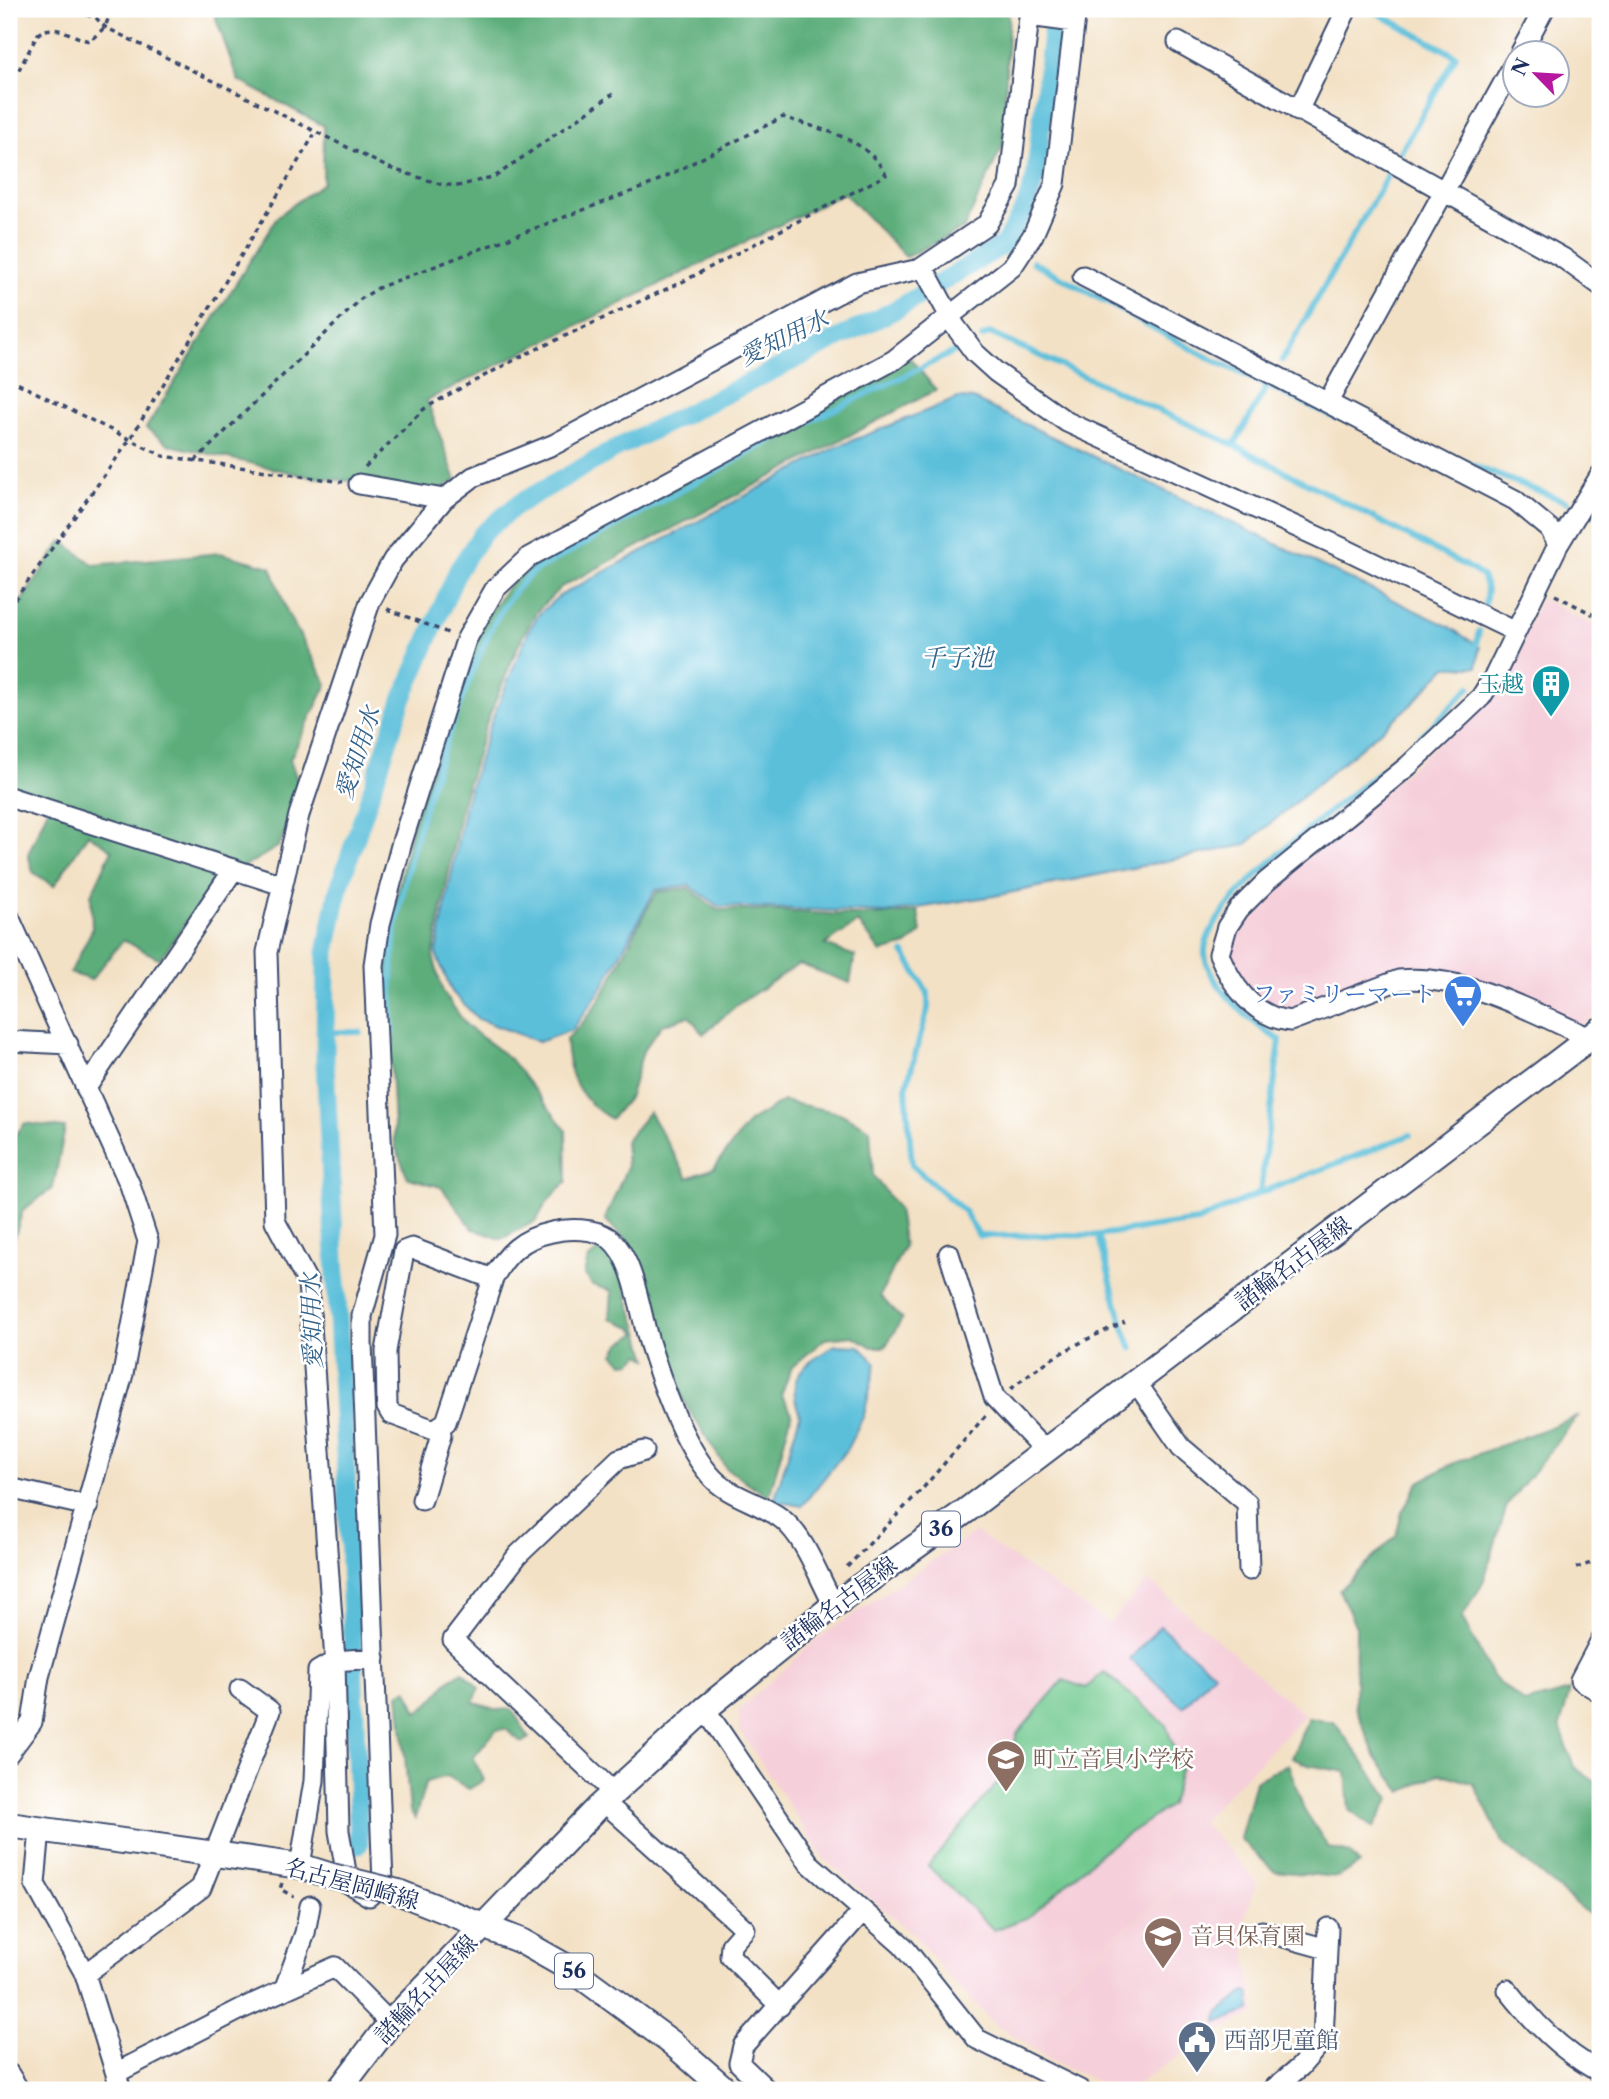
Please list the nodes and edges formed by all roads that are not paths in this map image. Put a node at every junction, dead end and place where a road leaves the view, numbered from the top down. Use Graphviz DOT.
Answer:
graph roads {
  1 [pos="1347,9"];
  2 [pos="1544,9"];
  3 [pos="1029,12"];
  4 [pos="1075,15"];
  5 [pos="1528,38"];
  6 [pos="1178,42"];
  7 [pos="1500,90"];
  8 [pos="1298,111"];
  9 [pos="1445,193"];
  10 [pos="926,272"];
  11 [pos="1083,276"];
  12 [pos="1600,285"];
  13 [pos="945,306"];
  14 [pos="1328,402"];
  15 [pos="1600,476"];
  16 [pos="359,484"];
  17 [pos="444,499"];
  18 [pos="1558,545"];
  19 [pos="1514,631"];
  20 [pos="9,797"];
  21 [pos="234,869"];
  22 [pos="282,885"];
  23 [pos="9,917"];
  24 [pos="1595,1034"];
  25 [pos="9,1041"];
  26 [pos="68,1044"];
  27 [pos="86,1088"];
  28 [pos="949,1254"];
  29 [pos="493,1279"];
  30 [pos="1136,1382"];
  31 [pos="440,1426"];
  32 [pos="644,1451"];
  33 [pos="1045,1451"];
  34 [pos="9,1488"];
  35 [pos="422,1500"];
  36 [pos="88,1506"];
  37 [pos="1249,1570"];
  38 [pos="829,1598"];
  39 [pos="1600,1642"];
  40 [pos="375,1658"];
  41 [pos="335,1661"];
  42 [pos="240,1689"];
  43 [pos="1600,1692"];
  44 [pos="705,1709"];
  45 [pos="9,1753"];
  46 [pos="609,1798"];
  47 [pos="9,1825"];
  48 [pos="40,1829"];
  49 [pos="216,1854"];
  50 [pos="300,1866"];
  51 [pos="310,1906"];
  52 [pos="863,1911"];
  53 [pos="484,1927"];
  54 [pos="1328,1928"];
  55 [pos="1262,1931"];
  56 [pos="1327,1949"];
  57 [pos="85,1974"];
  58 [pos="284,1990"];
  59 [pos="1507,1990"];
  60 [pos="780,2006"];
  61 [pos="390,2023"];
  62 [pos="1600,2072"];
  63 [pos="9,2074"];
  64 [pos="115,2084"];
  65 [pos="19,2090"];
  66 [pos="339,2090"];
  67 [pos="726,2090"];
  68 [pos="767,2090"];
  69 [pos="1080,2090"];
  70 [pos="1272,2090"];
  1 -- 8 [label="street"];
  2 -- 5 [label="street"];
  3 -- 4 [label="street"];
  3 -- 10 [label="street"];
  4 -- 13 [label="street"];
  6 -- 8 [label="street"];
  7 -- 9 [label="street"];
  8 -- 9 [label="street"];
  9 -- 12 [label="street"];
  9 -- 14 [label="street"];
  10 -- 13 [label="street"];
  10 -- 17 [label="street"];
  11 -- 14 [label="street"];
  13 -- 19 [label="street"];
  13 -- 40 [label="street"];
  14 -- 18 [label="street"];
  15 -- 18 [label="street"];
  16 -- 17 [label="street"];
  17 -- 22 [label="street"];
  18 -- 19 [label="street"];
  19 -- 24 [label="street"];
  20 -- 21 [label="street"];
  21 -- 22 [label="street"];
  21 -- 27 [label="street"];
  22 -- 41 [label="street"];
  23 -- 26 [label="street"];
  24 -- 30 [label="main road, 諸輪名古屋線 / 36"];
  25 -- 26 [label="street"];
  26 -- 27 [label="street"];
  27 -- 36 [label="street"];
  28 -- 33 [label="street"];
  29 -- 31 [label="street"];
  29 -- 31 [label="street"];
  29 -- 38 [label="street"];
  30 -- 33 [label="main road, 諸輪名古屋線 / 36"];
  30 -- 37 [label="street"];
  31 -- 35 [label="street"];
  32 -- 46 [label="street"];
  33 -- 38 [label="main road, 諸輪名古屋線 / 36"];
  34 -- 36 [label="street"];
  36 -- 45 [label="street"];
  38 -- 44 [label="main road, 諸輪名古屋線 / 36"];
  39 -- 43 [label="street"];
  40 -- 41 [label="street"];
  40 -- 41 [label="street"];
  41 -- 50 [label="street"];
  42 -- 49 [label="street"];
  44 -- 46 [label="main road, 諸輪名古屋線 / 36"];
  44 -- 52 [label="street"];
  46 -- 53 [label="main road, 諸輪名古屋線 / 36"];
  46 -- 60 [label="street"];
  47 -- 48 [label="main road, 名古屋岡崎線 / 56"];
  48 -- 49 [label="main road, 名古屋岡崎線 / 56"];
  48 -- 57 [label="street"];
  49 -- 50 [label="main road, 名古屋岡崎線 / 56"];
  49 -- 57 [label="street"];
  50 -- 53 [label="main road, 名古屋岡崎線 / 56, bridge"];
  51 -- 58 [label="street"];
  52 -- 60 [label="street"];
  52 -- 69 [label="street"];
  53 -- 61 [label="main road, 諸輪名古屋線 / 36"];
  53 -- 67 [label="main road, 名古屋岡崎線 / 56"];
  54 -- 56 [label="street"];
  55 -- 56 [label="street"];
  56 -- 70 [label="street"];
  57 -- 64 [label="street"];
  58 -- 61 [label="street"];
  58 -- 64 [label="street"];
  59 -- 62 [label="street"];
  60 -- 68 [label="street"];
  61 -- 66 [label="main road, 諸輪名古屋線 / 36"];
  63 -- 65 [label="street"];
}
